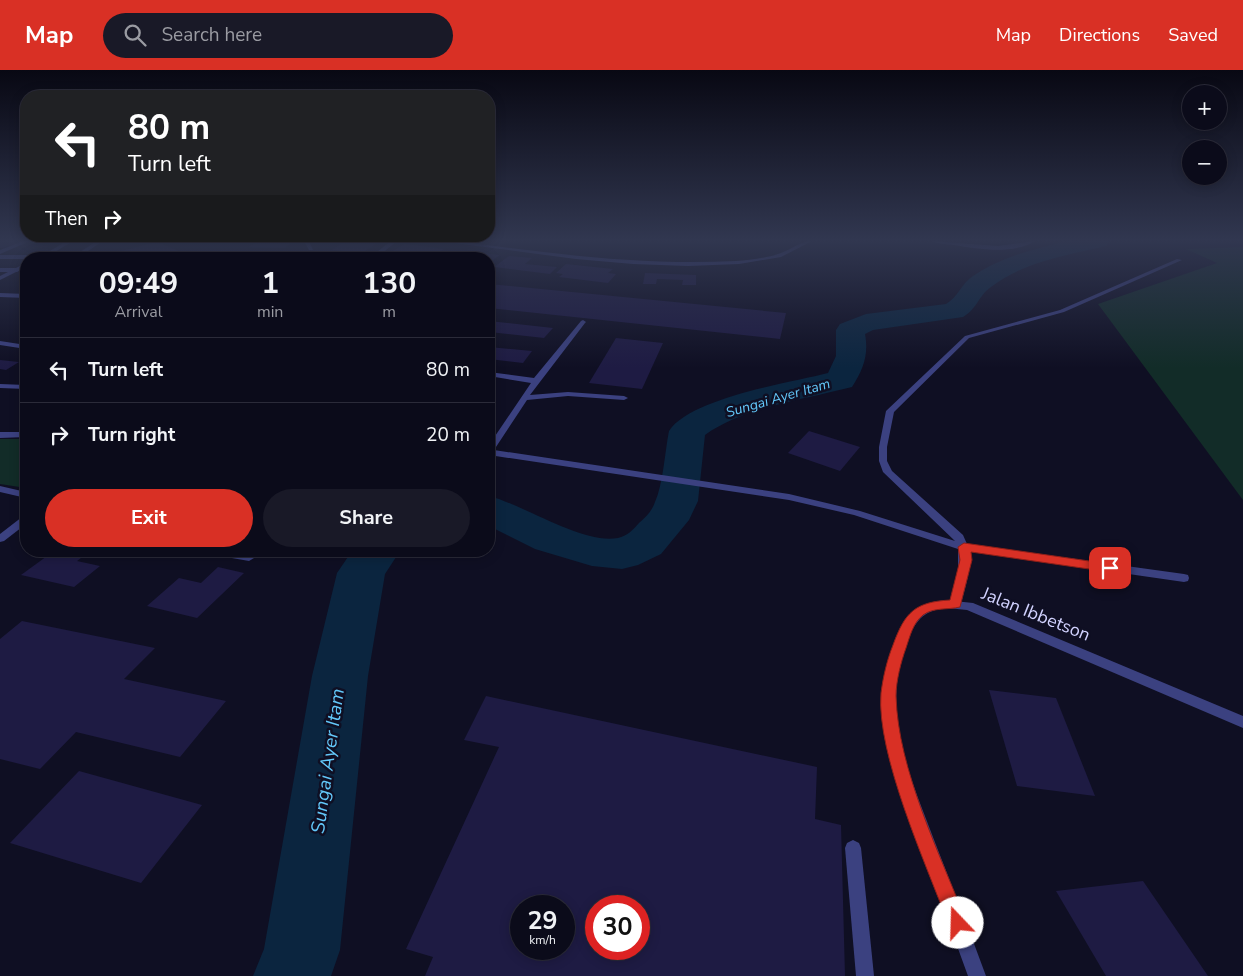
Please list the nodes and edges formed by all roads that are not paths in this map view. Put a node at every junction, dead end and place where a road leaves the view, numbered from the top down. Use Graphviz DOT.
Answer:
graph roads {
  1 [pos="1126,283"];
  2 [pos="0,295"];
  3 [pos="20,296"];
  4 [pos="583,322"];
  5 [pos="0,344"];
  6 [pos="20,346"];
  7 [pos="495,375"];
  8 [pos="536,380"];
  9 [pos="0,386"];
  10 [pos="20,387"];
  11 [pos="524,398"];
  12 [pos="624,398"];
  13 [pos="0,435"];
  14 [pos="20,435"];
  15 [pos="495,442"];
  16 [pos="495,452"];
  17 [pos="0,489"];
  18 [pos="20,494"];
  19 [pos="20,523"];
  20 [pos="0,538"];
  21 [pos="964,547"];
  22 [pos="243,557"];
  23 [pos="249,558"];
  24 [pos="1184,578"];
  25 [pos="955,604"];
  26 [pos="1243,722"];
  27 [pos="854,848"];
  28 [pos="865,976"];
  29 [pos="977,976"];
  1 -- 21 [label="street"];
  2 -- 3 [label="street"];
  4 -- 8 [label="street"];
  5 -- 6 [label="street"];
  7 -- 8 [label="street"];
  8 -- 11 [label="street"];
  9 -- 10 [label="street"];
  11 -- 12 [label="street"];
  11 -- 15 [label="street"];
  13 -- 14 [label="street"];
  16 -- 21 [label="street"];
  17 -- 18 [label="street"];
  19 -- 20 [label="street"];
  21 -- 24 [label="street"];
  21 -- 25 [label="street"];
  22 -- 23 [label="street"];
  25 -- 26 [label="street, Jalan Ibbetson"];
  25 -- 29 [label="street, Jalan Ibbetson"];
  27 -- 28 [label="street"];
}
